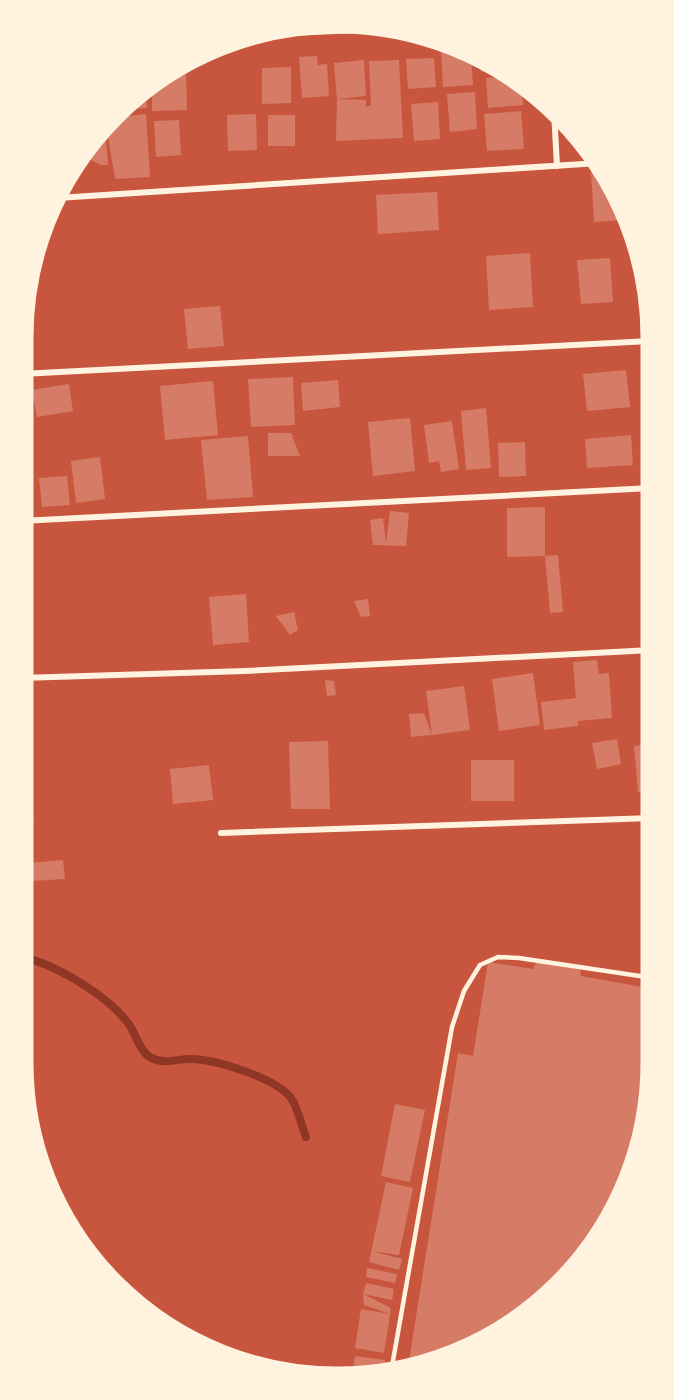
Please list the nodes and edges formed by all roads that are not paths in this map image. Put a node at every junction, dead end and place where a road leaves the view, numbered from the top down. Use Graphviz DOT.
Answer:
graph roads {
  1 [pos="555,123"];
  2 [pos="589,164"];
  3 [pos="557,166"];
  4 [pos="65,197"];
  5 [pos="642,341"];
  6 [pos="32,373"];
  7 [pos="642,488"];
  8 [pos="32,520"];
  9 [pos="642,650"];
  10 [pos="32,678"];
  11 [pos="642,818"];
  12 [pos="221,833"];
  13 [pos="642,976"];
  14 [pos="392,1364"];
  1 -- 3 [label="street"];
  2 -- 3 [label="street"];
  3 -- 4 [label="street"];
  5 -- 6 [label="street"];
  7 -- 8 [label="street"];
  9 -- 10 [label="street"];
  11 -- 12 [label="street"];
  13 -- 14 [label="lane"];
}
